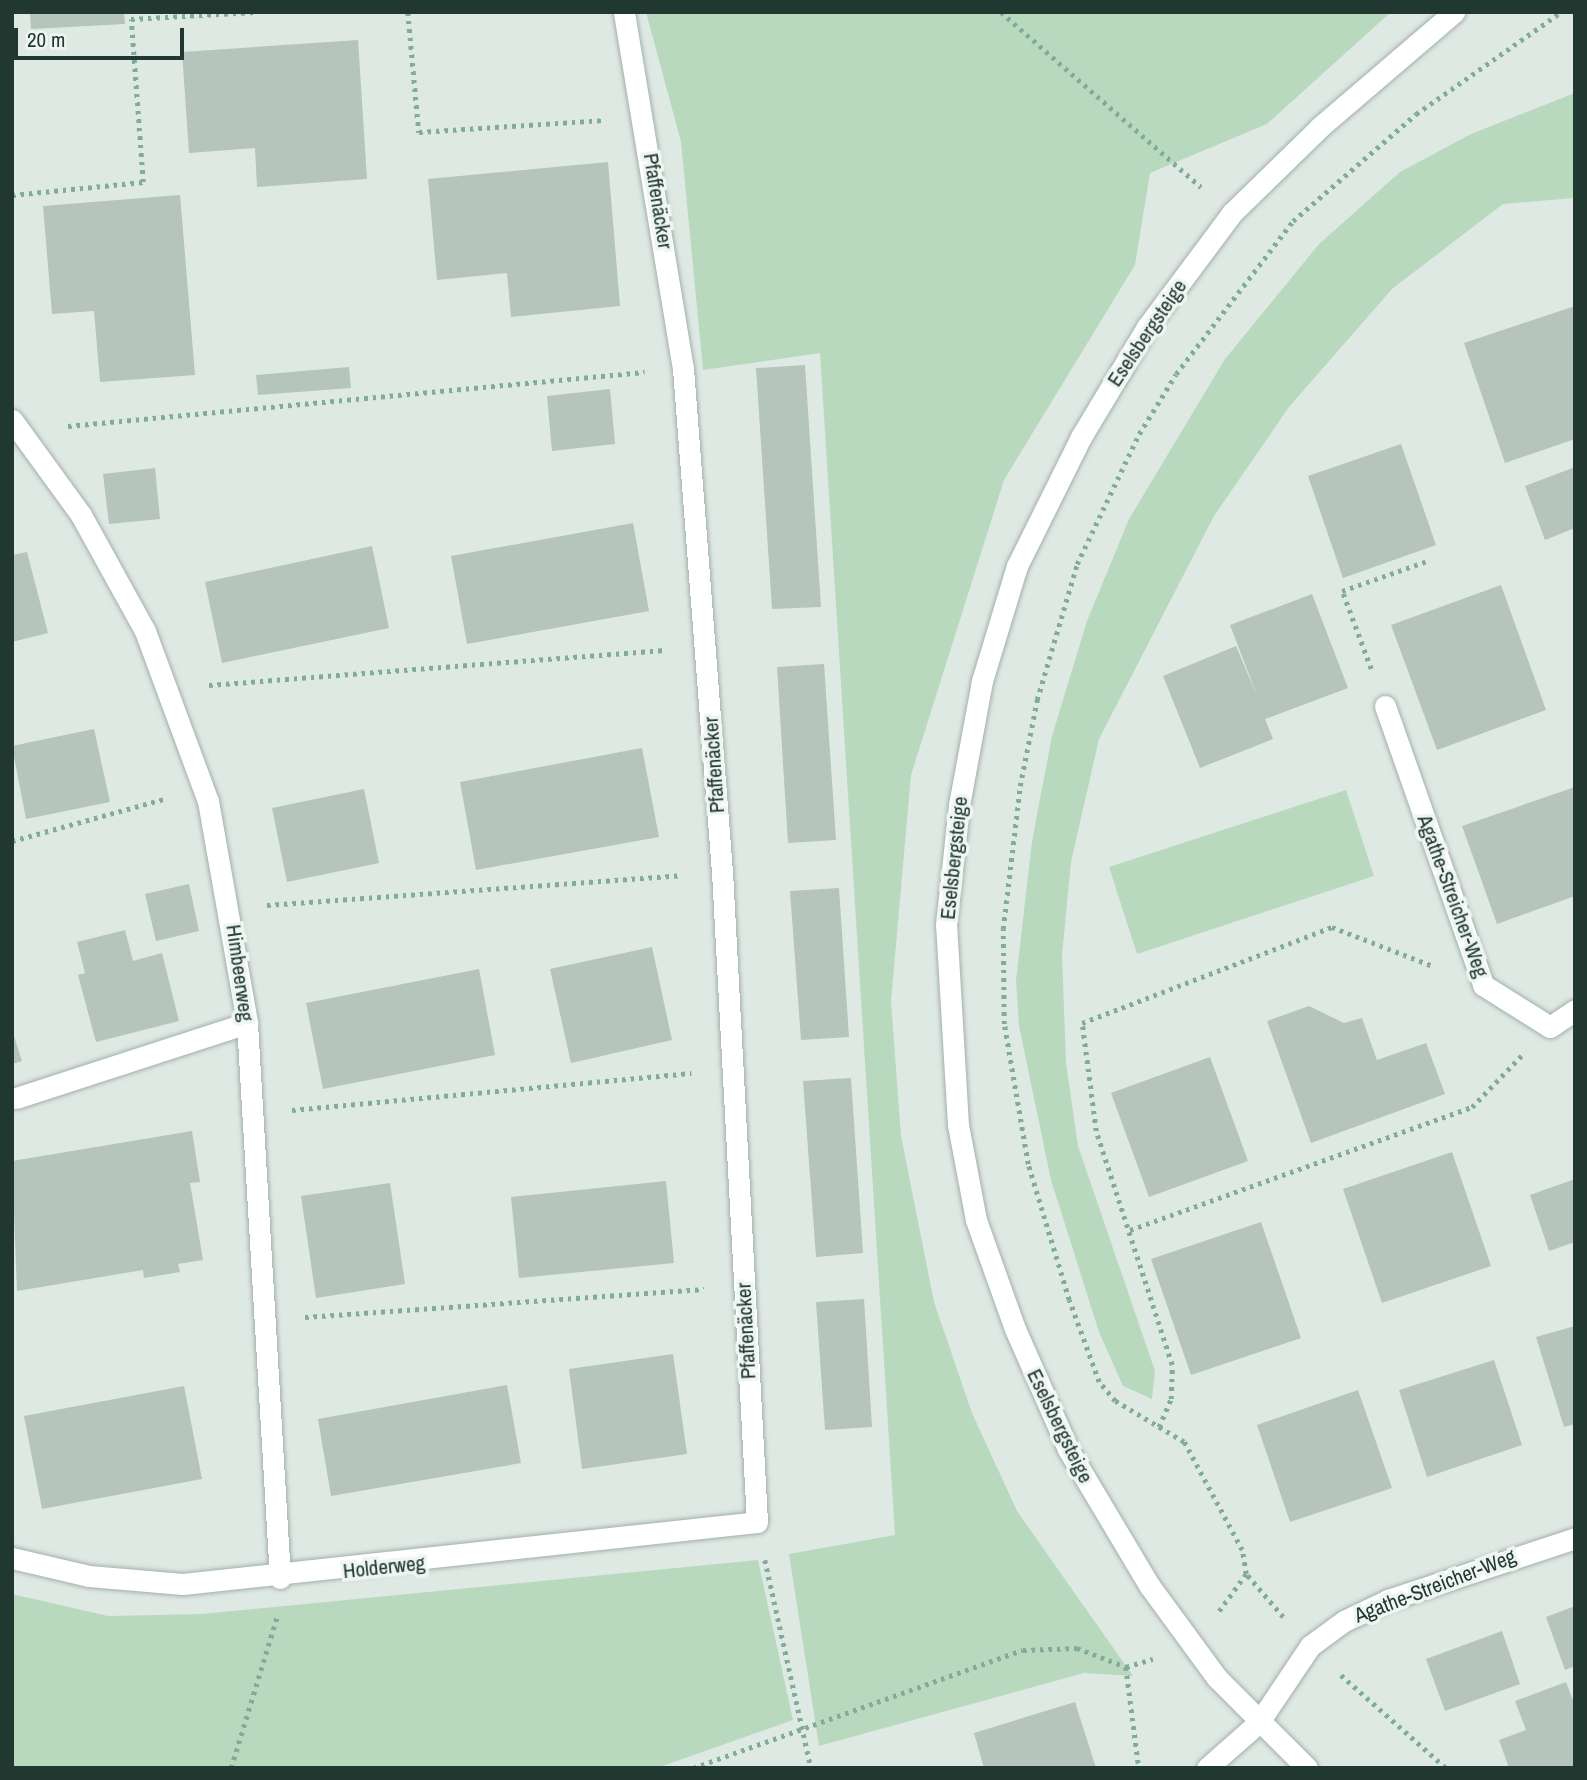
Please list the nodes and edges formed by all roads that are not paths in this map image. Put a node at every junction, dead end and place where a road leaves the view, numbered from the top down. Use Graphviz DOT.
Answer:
graph roads {
  1 [pos="624,12"];
  2 [pos="1444,12"];
  3 [pos="1454,12"];
  4 [pos="1425,34"];
  5 [pos="19,425"];
  6 [pos="1385,706"];
  7 [pos="1575,1010"];
  8 [pos="247,1023"];
  9 [pos="16,1098"];
  10 [pos="757,1522"];
  11 [pos="1575,1538"];
  12 [pos="12,1558"];
  13 [pos="280,1578"];
  14 [pos="1259,1722"];
  15 [pos="1207,1768"];
  16 [pos="1307,1768"];
  1 -- 10 [label="street, Pfaffenäcker"];
  2 -- 4 [label="street"];
  3 -- 4 [label="street, Eselsbergsteige"];
  4 -- 14 [label="street, Eselsbergsteige"];
  5 -- 8 [label="street, Himbeerweg"];
  6 -- 7 [label="street, Agathe-Streicher-Weg"];
  8 -- 9 [label="street"];
  8 -- 13 [label="street, Himbeerweg"];
  10 -- 13 [label="street, Holderweg"];
  11 -- 14 [label="street, Agathe-Streicher-Weg"];
  12 -- 13 [label="street, Holderweg"];
  14 -- 15 [label="street, Agathe-Streicher-Weg"];
  14 -- 16 [label="street, Eselsbergsteige"];
}
